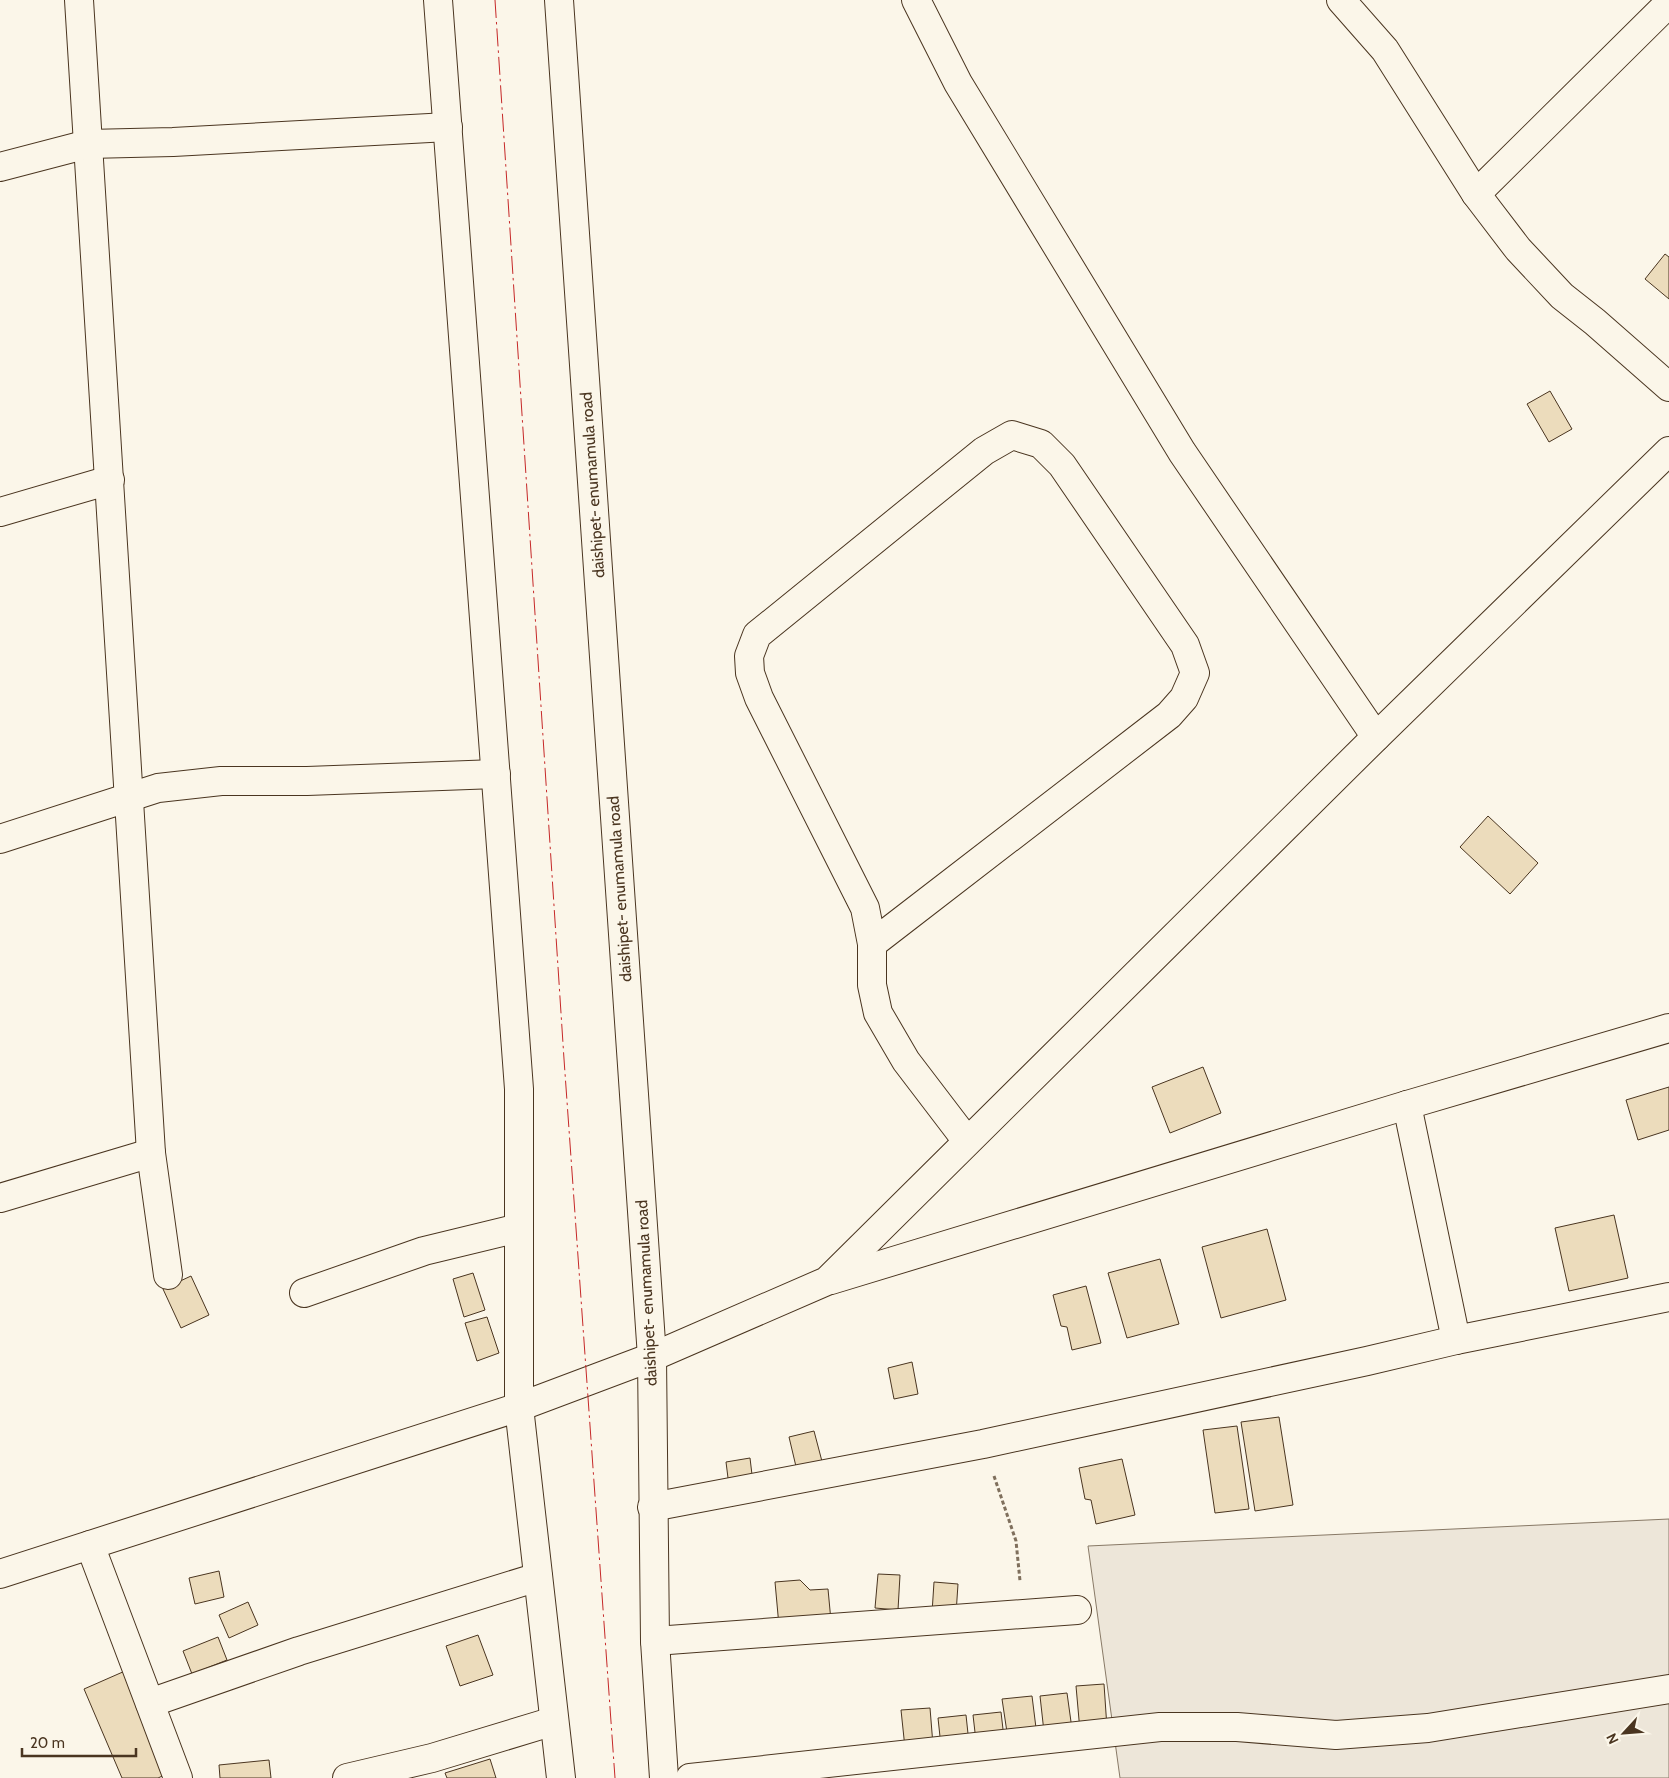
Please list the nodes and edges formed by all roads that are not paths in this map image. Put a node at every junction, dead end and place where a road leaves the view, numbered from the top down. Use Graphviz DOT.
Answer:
graph roads {
  1 [pos="79,0"];
  2 [pos="438,0"];
  3 [pos="558,0"];
  4 [pos="916,0"];
  5 [pos="1341,0"];
  6 [pos="1669,3"];
  7 [pos="448,127"];
  8 [pos="88,144"];
  9 [pos="0,166"];
  10 [pos="1476,194"];
  11 [pos="1669,387"];
  12 [pos="1669,451"];
  13 [pos="110,480"];
  14 [pos="0,512"];
  15 [pos="1376,737"];
  16 [pos="496,774"];
  17 [pos="130,797"];
  18 [pos="0,839"];
  19 [pos="872,944"];
  20 [pos="1669,1028"];
  21 [pos="1407,1105"];
  22 [pos="967,1142"];
  23 [pos="151,1153"];
  24 [pos="0,1198"];
  25 [pos="519,1228"];
  26 [pos="168,1275"];
  27 [pos="827,1281"];
  28 [pos="304,1293"];
  29 [pos="1669,1297"];
  30 [pos="1456,1340"];
  31 [pos="652,1357"];
  32 [pos="519,1408"];
  33 [pos="652,1507"];
  34 [pos="90,1545"];
  35 [pos="0,1574"];
  36 [pos="538,1577"];
  37 [pos="1077,1610"];
  38 [pos="654,1641"];
  39 [pos="1669,1689"];
  40 [pos="150,1702"];
  41 [pos="554,1721"];
  42 [pos="178,1778"];
  43 [pos="347,1778"];
  44 [pos="561,1778"];
  45 [pos="664,1778"];
  46 [pos="690,1778"];
  1 -- 8 [label="street"];
  2 -- 7 [label="street"];
  3 -- 31 [label="street, daishipet- enumamula road"];
  4 -- 15 [label="street"];
  5 -- 10 [label="street"];
  6 -- 10 [label="street"];
  7 -- 8 [label="street"];
  7 -- 16 [label="street"];
  8 -- 9 [label="street"];
  8 -- 13 [label="street"];
  10 -- 11 [label="street"];
  12 -- 15 [label="street"];
  13 -- 14 [label="street"];
  13 -- 17 [label="street"];
  15 -- 22 [label="street"];
  16 -- 17 [label="street"];
  16 -- 25 [label="street"];
  17 -- 18 [label="street"];
  17 -- 23 [label="street"];
  19 -- 19 [label="street"];
  19 -- 22 [label="street"];
  20 -- 21 [label="street"];
  21 -- 27 [label="street"];
  21 -- 30 [label="street"];
  22 -- 27 [label="street"];
  23 -- 24 [label="street"];
  23 -- 26 [label="street"];
  25 -- 28 [label="street"];
  25 -- 32 [label="street"];
  27 -- 31 [label="street"];
  29 -- 30 [label="street"];
  30 -- 33 [label="street"];
  31 -- 32 [label="street"];
  31 -- 33 [label="street, daishipet- enumamula road"];
  32 -- 34 [label="street"];
  32 -- 36 [label="street"];
  33 -- 38 [label="street, daishipet- enumamula road"];
  34 -- 35 [label="street"];
  34 -- 40 [label="street"];
  36 -- 40 [label="street"];
  36 -- 41 [label="street"];
  37 -- 38 [label="street"];
  38 -- 45 [label="street, daishipet- enumamula road"];
  39 -- 46 [label="street"];
  40 -- 42 [label="street"];
  41 -- 43 [label="street"];
  41 -- 44 [label="street"];
}
